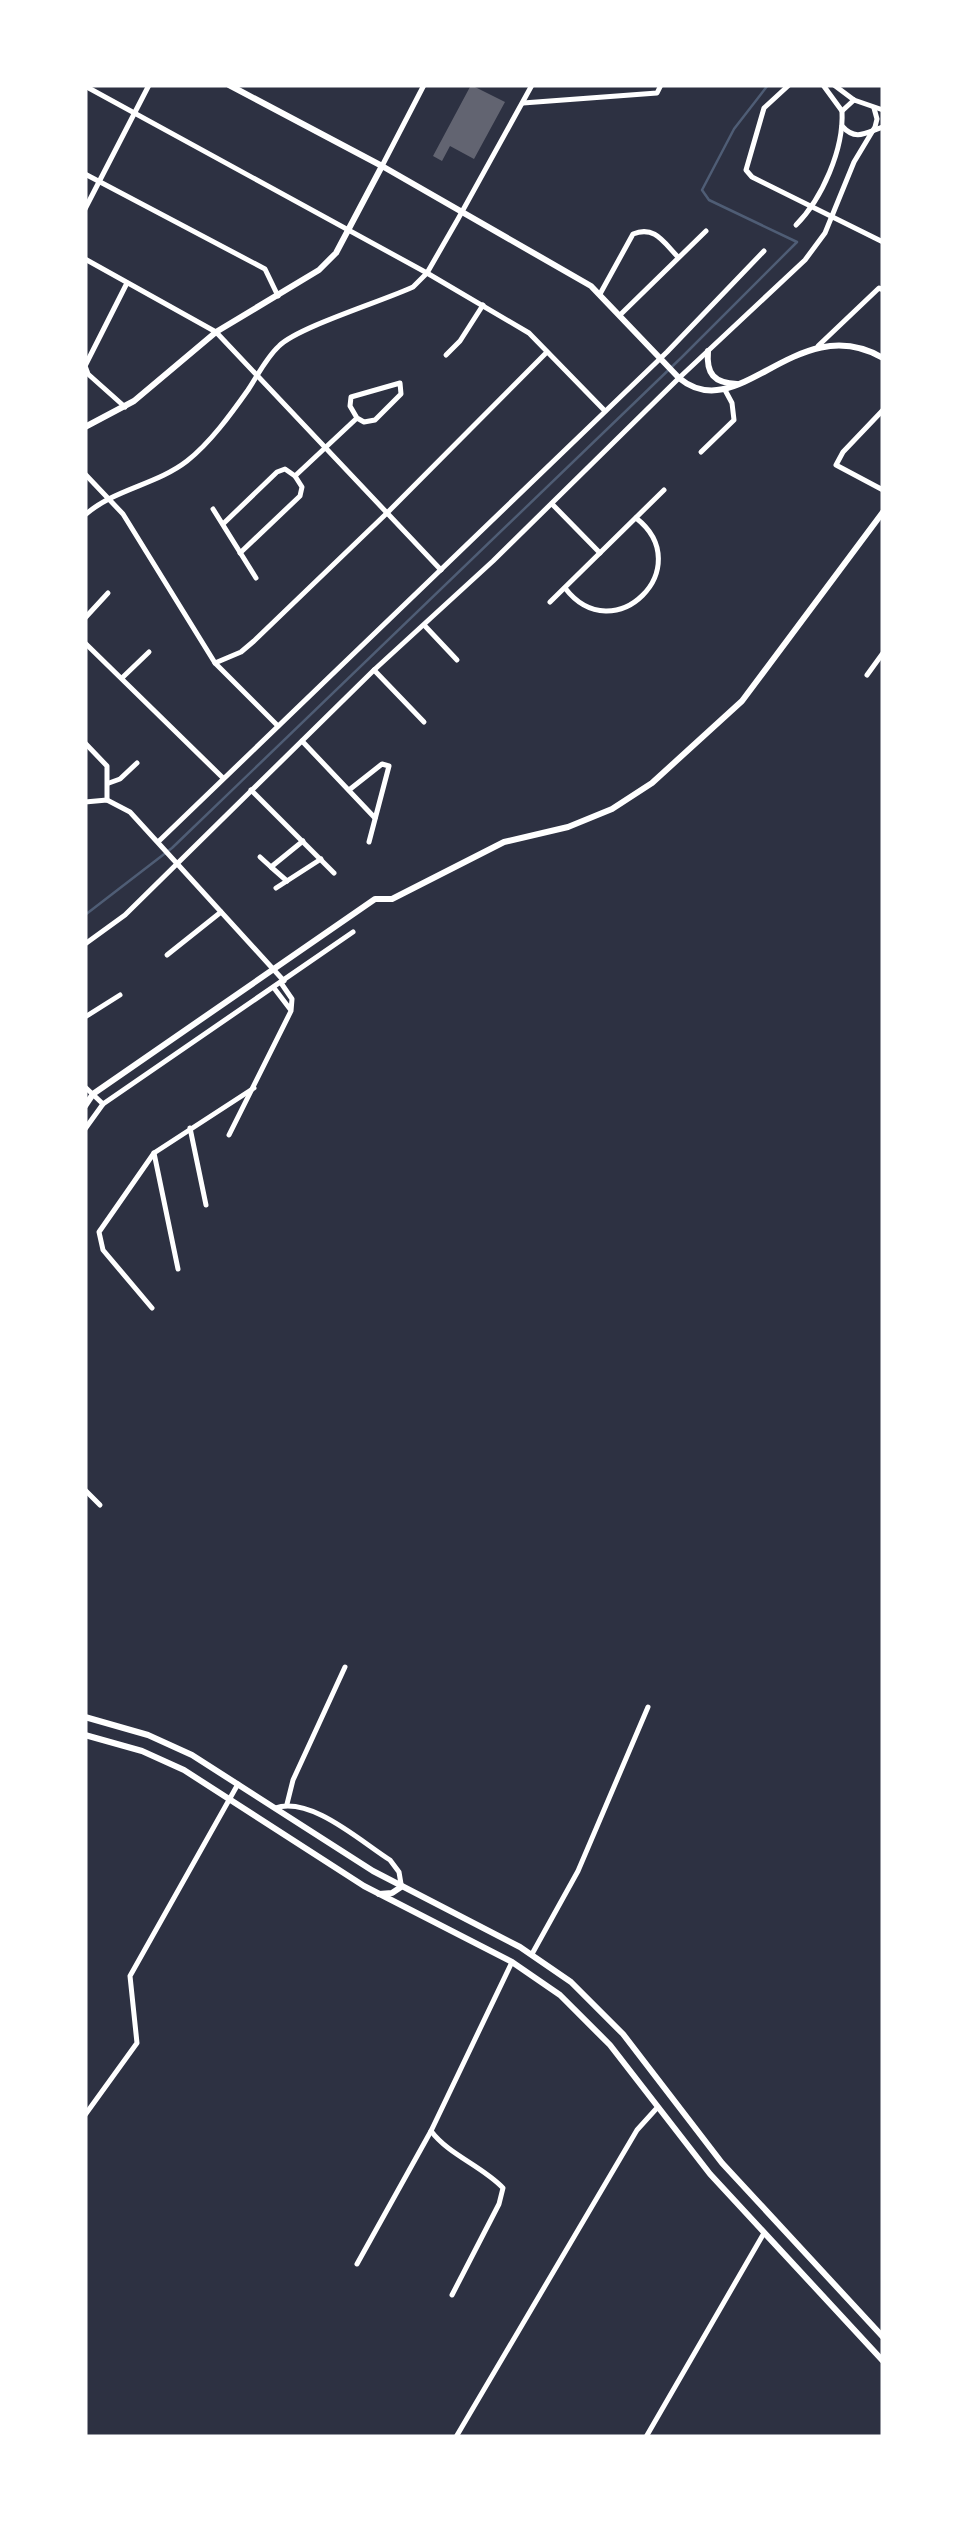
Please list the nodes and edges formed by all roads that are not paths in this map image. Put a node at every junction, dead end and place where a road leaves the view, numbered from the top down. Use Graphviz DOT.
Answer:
graph roads {
  1 [pos="149,85"];
  2 [pos="228,85"];
  3 [pos="424,85"];
  4 [pos="532,85"];
  5 [pos="661,85"];
  6 [pos="789,85"];
  7 [pos="823,85"];
  8 [pos="834,85"];
  9 [pos="85,86"];
  10 [pos="854,100"];
  11 [pos="522,103"];
  12 [pos="874,108"];
  13 [pos="883,110"];
  14 [pos="842,111"];
  15 [pos="135,112"];
  16 [pos="842,126"];
  17 [pos="883,126"];
  18 [pos="872,130"];
  19 [pos="382,166"];
  20 [pos="85,174"];
  21 [pos="99,182"];
  22 [pos="813,206"];
  23 [pos="85,210"];
  24 [pos="463,212"];
  25 [pos="833,216"];
  26 [pos="796,225"];
  27 [pos="349,231"];
  28 [pos="706,232"];
  29 [pos="883,242"];
  30 [pos="764,251"];
  31 [pos="678,257"];
  32 [pos="85,259"];
  33 [pos="427,273"];
  34 [pos="127,283"];
  35 [pos="881,289"];
  36 [pos="600,294"];
  37 [pos="278,296"];
  38 [pos="483,305"];
  39 [pos="621,314"];
  40 [pos="216,332"];
  41 [pos="818,346"];
  42 [pos="548,351"];
  43 [pos="708,351"];
  44 [pos="446,355"];
  45 [pos="883,358"];
  46 [pos="662,360"];
  47 [pos="258,376"];
  48 [pos="677,376"];
  49 [pos="738,384"];
  50 [pos="725,390"];
  51 [pos="124,407"];
  52 [pos="883,410"];
  53 [pos="604,411"];
  54 [pos="357,418"];
  55 [pos="85,427"];
  56 [pos="325,448"];
  57 [pos="701,452"];
  58 [pos="85,474"];
  59 [pos="295,476"];
  60 [pos="664,490"];
  61 [pos="883,490"];
  62 [pos="109,498"];
  63 [pos="552,504"];
  64 [pos="214,509"];
  65 [pos="883,512"];
  66 [pos="387,513"];
  67 [pos="85,515"];
  68 [pos="636,518"];
  69 [pos="223,524"];
  70 [pos="240,553"];
  71 [pos="600,553"];
  72 [pos="441,570"];
  73 [pos="256,578"];
  74 [pos="565,588"];
  75 [pos="108,593"];
  76 [pos="550,602"];
  77 [pos="85,618"];
  78 [pos="425,626"];
  79 [pos="85,643"];
  80 [pos="149,652"];
  81 [pos="881,658"];
  82 [pos="457,660"];
  83 [pos="215,664"];
  84 [pos="374,670"];
  85 [pos="867,675"];
  86 [pos="123,677"];
  87 [pos="424,722"];
  88 [pos="278,726"];
  89 [pos="302,742"];
  90 [pos="85,743"];
  91 [pos="136,763"];
  92 [pos="223,778"];
  93 [pos="110,783"];
  94 [pos="251,790"];
  95 [pos="349,790"];
  96 [pos="107,800"];
  97 [pos="85,802"];
  98 [pos="375,818"];
  99 [pos="303,841"];
  100 [pos="368,842"];
  101 [pos="162,844"];
  102 [pos="260,857"];
  103 [pos="321,859"];
  104 [pos="176,861"];
  105 [pos="272,867"];
  106 [pos="334,873"];
  107 [pos="287,881"];
  108 [pos="276,888"];
  109 [pos="221,912"];
  110 [pos="353,932"];
  111 [pos="85,944"];
  112 [pos="167,955"];
  113 [pos="274,968"];
  114 [pos="282,982"];
  115 [pos="274,988"];
  116 [pos="120,994"];
  117 [pos="291,1011"];
  118 [pos="85,1017"];
  119 [pos="85,1087"];
  120 [pos="254,1088"];
  121 [pos="93,1094"];
  122 [pos="103,1104"];
  123 [pos="85,1106"];
  124 [pos="190,1128"];
  125 [pos="85,1130"];
  126 [pos="229,1135"];
  127 [pos="154,1153"];
  128 [pos="206,1205"];
  129 [pos="178,1268"];
  130 [pos="152,1308"];
  131 [pos="85,1490"];
  132 [pos="100,1505"];
  133 [pos="345,1667"];
  134 [pos="648,1707"];
  135 [pos="85,1717"];
  136 [pos="85,1735"];
  137 [pos="239,1783"];
  138 [pos="229,1797"];
  139 [pos="287,1804"];
  140 [pos="275,1808"];
  141 [pos="278,1830"];
  142 [pos="401,1887"];
  143 [pos="377,1893"];
  144 [pos="532,1954"];
  145 [pos="512,1962"];
  146 [pos="656,2109"];
  147 [pos="85,2115"];
  148 [pos="431,2131"];
  149 [pos="764,2234"];
  150 [pos="357,2264"];
  151 [pos="452,2295"];
  152 [pos="883,2337"];
  153 [pos="883,2362"];
  154 [pos="456,2437"];
  155 [pos="646,2437"];
  1 -- 15 [label="street"];
  2 -- 19 [label="street"];
  3 -- 19 [label="street"];
  4 -- 11 [label="street"];
  5 -- 11 [label="street"];
  6 -- 22 [label="street"];
  7 -- 14 [label="street"];
  8 -- 10 [label="street"];
  9 -- 15 [label="street"];
  10 -- 12 [label="street"];
  10 -- 14 [label="street"];
  11 -- 24 [label="street"];
  12 -- 13 [label="street"];
  12 -- 18 [label="street"];
  14 -- 16 [label="street"];
  15 -- 21 [label="street"];
  15 -- 27 [label="street"];
  16 -- 18 [label="street"];
  16 -- 22 [label="street"];
  17 -- 18 [label="street"];
  18 -- 25 [label="street"];
  19 -- 24 [label="street"];
  19 -- 27 [label="street"];
  20 -- 21 [label="street"];
  21 -- 23 [label="street"];
  21 -- 37 [label="street"];
  22 -- 25 [label="street"];
  22 -- 26 [label="street"];
  24 -- 33 [label="street"];
  24 -- 36 [label="street"];
  25 -- 29 [label="street"];
  25 -- 43 [label="street"];
  27 -- 33 [label="street"];
  27 -- 37 [label="street"];
  28 -- 31 [label="street"];
  30 -- 46 [label="street"];
  31 -- 36 [label="street"];
  31 -- 39 [label="street"];
  32 -- 34 [label="street"];
  33 -- 38 [label="street"];
  33 -- 47 [label="street"];
  34 -- 40 [label="street"];
  34 -- 51 [label="street"];
  35 -- 41 [label="street"];
  36 -- 39 [label="street"];
  37 -- 40 [label="street"];
  38 -- 42 [label="street"];
  38 -- 44 [label="street"];
  39 -- 46 [label="street"];
  40 -- 47 [label="street"];
  40 -- 51 [label="street"];
  41 -- 45 [label="street"];
  41 -- 49 [label="street"];
  42 -- 53 [label="street"];
  42 -- 66 [label="street"];
  43 -- 48 [label="street"];
  43 -- 49 [label="street"];
  46 -- 48 [label="street"];
  46 -- 53 [label="street"];
  47 -- 56 [label="street"];
  47 -- 62 [label="street"];
  48 -- 50 [label="street"];
  48 -- 63 [label="street"];
  49 -- 50 [label="street"];
  50 -- 57 [label="street"];
  51 -- 55 [label="street"];
  52 -- 61 [label="street"];
  53 -- 72 [label="street"];
  54 -- 54 [label="street"];
  54 -- 56 [label="street"];
  56 -- 59 [label="street"];
  56 -- 66 [label="street"];
  58 -- 62 [label="street"];
  59 -- 69 [label="street"];
  59 -- 70 [label="street"];
  60 -- 68 [label="street"];
  62 -- 67 [label="street"];
  62 -- 83 [label="street"];
  63 -- 71 [label="street"];
  63 -- 78 [label="street"];
  64 -- 69 [label="street"];
  65 -- 113 [label="street"];
  66 -- 72 [label="street"];
  66 -- 83 [label="street"];
  68 -- 71 [label="street"];
  68 -- 74 [label="street"];
  69 -- 70 [label="street"];
  70 -- 73 [label="street"];
  71 -- 74 [label="street"];
  72 -- 88 [label="street"];
  74 -- 76 [label="street"];
  75 -- 77 [label="street"];
  78 -- 82 [label="street"];
  78 -- 84 [label="street"];
  79 -- 86 [label="street"];
  80 -- 86 [label="street"];
  81 -- 85 [label="street"];
  83 -- 88 [label="street"];
  84 -- 87 [label="street"];
  84 -- 89 [label="street"];
  86 -- 92 [label="street"];
  88 -- 92 [label="street"];
  89 -- 94 [label="street"];
  89 -- 95 [label="street"];
  90 -- 93 [label="street"];
  91 -- 93 [label="street"];
  92 -- 101 [label="street"];
  93 -- 96 [label="street"];
  94 -- 99 [label="street"];
  94 -- 104 [label="street"];
  95 -- 98 [label="street"];
  95 -- 98 [label="street"];
  96 -- 97 [label="street"];
  96 -- 101 [label="street"];
  98 -- 100 [label="street"];
  99 -- 103 [label="street"];
  99 -- 105 [label="street"];
  101 -- 104 [label="street"];
  102 -- 105 [label="street"];
  103 -- 106 [label="street"];
  103 -- 107 [label="street"];
  104 -- 109 [label="street"];
  104 -- 111 [label="street"];
  105 -- 107 [label="street"];
  107 -- 108 [label="street"];
  109 -- 112 [label="street"];
  109 -- 113 [label="street"];
  110 -- 114 [label="street"];
  113 -- 114 [label="street"];
  113 -- 121 [label="street"];
  114 -- 115 [label="street"];
  114 -- 117 [label="street"];
  115 -- 117 [label="street"];
  115 -- 122 [label="street"];
  116 -- 118 [label="street"];
  117 -- 120 [label="street"];
  119 -- 121 [label="street"];
  120 -- 124 [label="street"];
  120 -- 126 [label="street"];
  121 -- 122 [label="street"];
  121 -- 123 [label="street"];
  122 -- 125 [label="street"];
  124 -- 127 [label="street"];
  124 -- 128 [label="street"];
  127 -- 129 [label="street"];
  127 -- 130 [label="street"];
  131 -- 132 [label="street"];
  133 -- 139 [label="street"];
  134 -- 144 [label="street"];
  135 -- 137 [label="street"];
  136 -- 138 [label="street"];
  137 -- 138 [label="street"];
  137 -- 140 [label="street"];
  138 -- 141 [label="street"];
  138 -- 147 [label="street"];
  139 -- 140 [label="street"];
  139 -- 142 [label="street"];
  140 -- 141 [label="street"];
  140 -- 142 [label="street"];
  141 -- 143 [label="street"];
  142 -- 143 [label="street"];
  142 -- 144 [label="street"];
  143 -- 145 [label="street"];
  144 -- 152 [label="street"];
  145 -- 146 [label="street"];
  145 -- 148 [label="street"];
  146 -- 149 [label="street"];
  146 -- 154 [label="street"];
  148 -- 150 [label="street"];
  148 -- 151 [label="street"];
  149 -- 153 [label="street"];
  149 -- 155 [label="street"];
}
